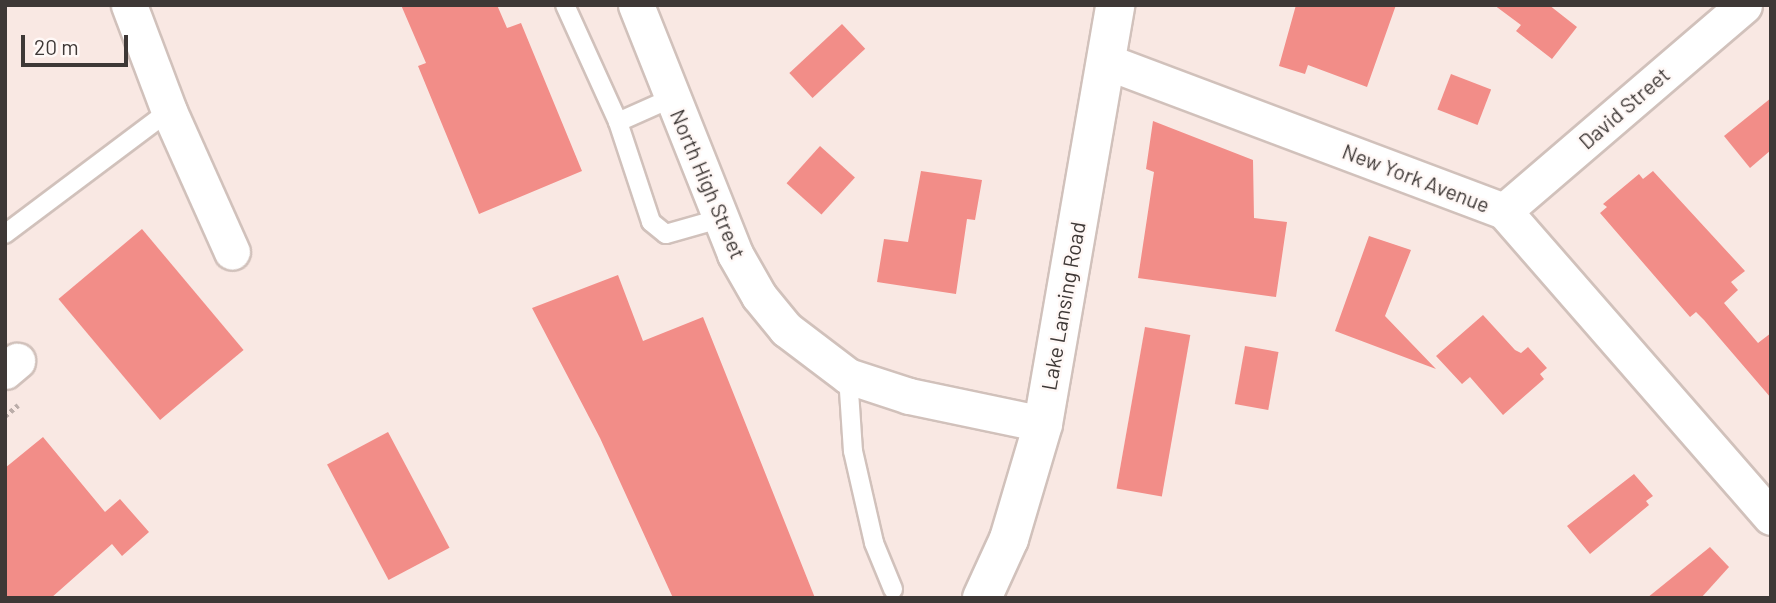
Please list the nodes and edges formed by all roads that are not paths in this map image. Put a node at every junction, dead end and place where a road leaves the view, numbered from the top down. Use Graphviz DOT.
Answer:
graph roads {
  1 [pos="128,5"];
  2 [pos="565,5"];
  3 [pos="636,5"];
  4 [pos="1115,5"];
  5 [pos="1744,5"];
  6 [pos="1105,61"];
  7 [pos="672,98"];
  8 [pos="169,111"];
  9 [pos="618,122"];
  10 [pos="1504,211"];
  11 [pos="719,219"];
  12 [pos="5,234"];
  13 [pos="232,252"];
  14 [pos="848,376"];
  15 [pos="1043,424"];
  16 [pos="1771,517"];
  17 [pos="893,589"];
  18 [pos="982,598"];
  1 -- 8 [label="street"];
  2 -- 9 [label="lane"];
  3 -- 7 [label="street, North High Street"];
  4 -- 6 [label="main road, Lake Lansing Road"];
  5 -- 10 [label="street, David Street"];
  6 -- 10 [label="street, New York Avenue"];
  6 -- 15 [label="main road, Lake Lansing Road"];
  7 -- 9 [label="lane"];
  7 -- 11 [label="street, North High Street"];
  8 -- 12 [label="lane"];
  8 -- 13 [label="street"];
  9 -- 11 [label="lane"];
  10 -- 16 [label="street, New York Avenue"];
  11 -- 14 [label="street, North High Street"];
  14 -- 15 [label="street, North High Street"];
  14 -- 17 [label="lane"];
  15 -- 18 [label="main road, Lake Lansing Road"];
}
